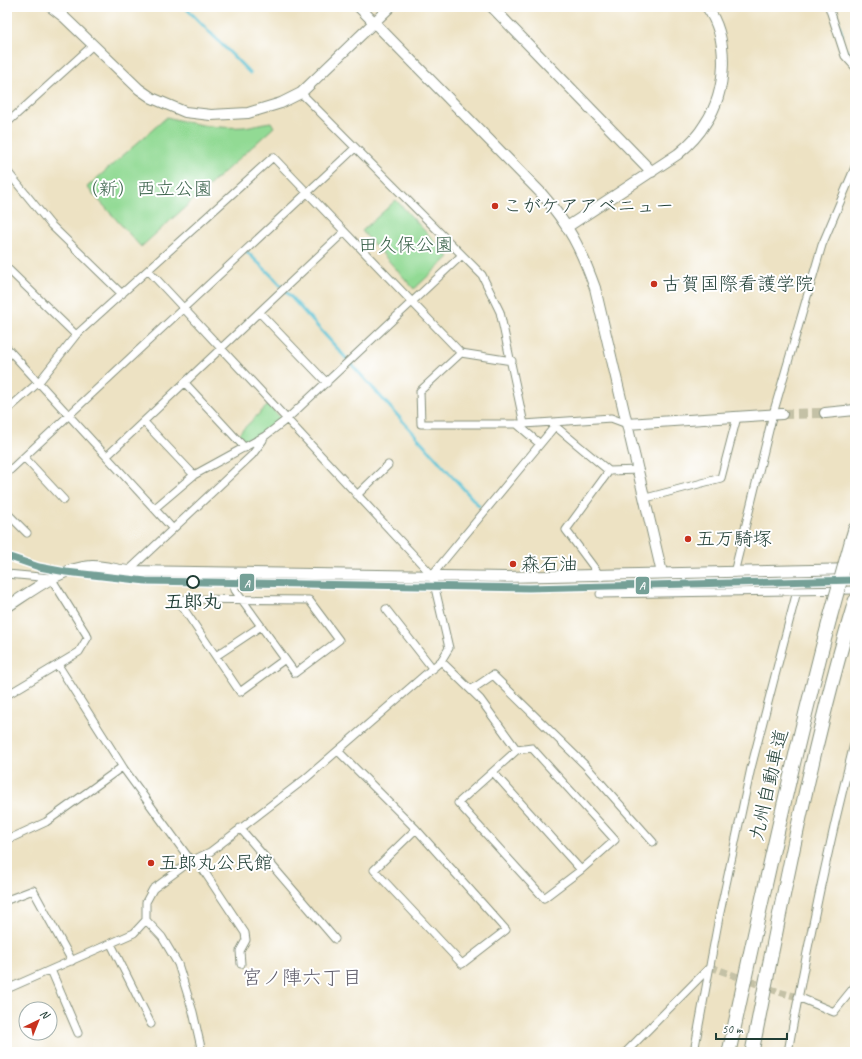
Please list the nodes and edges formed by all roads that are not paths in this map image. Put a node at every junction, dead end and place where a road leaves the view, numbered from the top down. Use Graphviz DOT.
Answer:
graph roads {
  1 [pos="51,7"];
  2 [pos="360,7"];
  3 [pos="390,7"];
  4 [pos="492,7"];
  5 [pos="707,7"];
  6 [pos="829,7"];
  7 [pos="374,22"];
  8 [pos="93,45"];
  9 [pos="855,67"];
  10 [pos="301,93"];
  11 [pos="7,123"];
  12 [pos="355,148"];
  13 [pos="855,166"];
  14 [pos="7,171"];
  15 [pos="652,172"];
  16 [pos="307,193"];
  17 [pos="567,226"];
  18 [pos="344,232"];
  19 [pos="462,255"];
  20 [pos="7,268"];
  21 [pos="148,270"];
  22 [pos="122,294"];
  23 [pos="412,302"];
  24 [pos="183,308"];
  25 [pos="260,313"];
  26 [pos="76,335"];
  27 [pos="7,348"];
  28 [pos="222,349"];
  29 [pos="461,353"];
  30 [pos="512,361"];
  31 [pos="38,382"];
  32 [pos="185,383"];
  33 [pos="327,383"];
  34 [pos="7,410"];
  35 [pos="855,410"];
  36 [pos="825,413"];
  37 [pos="778,414"];
  38 [pos="69,415"];
  39 [pos="737,417"];
  40 [pos="287,419"];
  41 [pos="144,422"];
  42 [pos="520,424"];
  43 [pos="557,424"];
  44 [pos="627,424"];
  45 [pos="265,436"];
  46 [pos="540,444"];
  47 [pos="245,448"];
  48 [pos="107,456"];
  49 [pos="24,457"];
  50 [pos="388,465"];
  51 [pos="639,470"];
  52 [pos="609,471"];
  53 [pos="7,473"];
  54 [pos="194,476"];
  55 [pos="358,495"];
  56 [pos="646,498"];
  57 [pos="64,500"];
  58 [pos="155,508"];
  59 [pos="7,513"];
  60 [pos="173,529"];
  61 [pos="27,533"];
  62 [pos="854,534"];
  63 [pos="855,570"];
  64 [pos="128,571"];
  65 [pos="662,573"];
  66 [pos="734,573"];
  67 [pos="7,574"];
  68 [pos="234,574"];
  69 [pos="432,575"];
  70 [pos="601,577"];
  71 [pos="52,578"];
  72 [pos="855,590"];
  73 [pos="797,591"];
  74 [pos="600,594"];
  75 [pos="242,599"];
  76 [pos="855,601"];
  77 [pos="7,607"];
  78 [pos="386,609"];
  79 [pos="261,626"];
  80 [pos="216,656"];
  81 [pos="285,659"];
  82 [pos="441,661"];
  83 [pos="58,665"];
  84 [pos="433,669"];
  85 [pos="471,690"];
  86 [pos="7,695"];
  87 [pos="855,740"];
  88 [pos="517,750"];
  89 [pos="338,751"];
  90 [pos="122,766"];
  91 [pos="494,772"];
  92 [pos="240,828"];
  93 [pos="416,829"];
  94 [pos="7,840"];
  95 [pos="653,842"];
  96 [pos="194,860"];
  97 [pos="581,870"];
  98 [pos="7,900"];
  99 [pos="146,920"];
  100 [pos="334,939"];
  101 [pos="111,944"];
  102 [pos="72,961"];
  103 [pos="241,964"];
  104 [pos="711,967"];
  105 [pos="51,970"];
  106 [pos="855,986"];
  107 [pos="7,990"];
  108 [pos="798,997"];
  109 [pos="151,1024"];
  110 [pos="78,1033"];
  111 [pos="202,1052"];
  112 [pos="626,1052"];
  113 [pos="694,1052"];
  114 [pos="729,1052"];
  115 [pos="752,1052"];
  116 [pos="788,1052"];
  1 -- 8 [label="street"];
  2 -- 7 [label="street"];
  3 -- 7 [label="street"];
  4 -- 15 [label="street"];
  5 -- 15 [label="street"];
  6 -- 9 [label="street"];
  7 -- 10 [label="street"];
  7 -- 17 [label="street"];
  8 -- 10 [label="street"];
  8 -- 11 [label="street"];
  10 -- 12 [label="street"];
  12 -- 16 [label="street"];
  12 -- 19 [label="street"];
  13 -- 37 [label="street"];
  14 -- 22 [label="street"];
  15 -- 17 [label="street"];
  16 -- 18 [label="street"];
  16 -- 21 [label="street"];
  16 -- 24 [label="street"];
  17 -- 44 [label="street"];
  18 -- 23 [label="street"];
  18 -- 25 [label="street"];
  19 -- 23 [label="street"];
  19 -- 30 [label="street"];
  20 -- 26 [label="street"];
  21 -- 22 [label="street"];
  21 -- 24 [label="street"];
  22 -- 26 [label="street"];
  23 -- 29 [label="street"];
  23 -- 33 [label="street"];
  24 -- 28 [label="street"];
  24 -- 38 [label="street"];
  25 -- 28 [label="street"];
  25 -- 33 [label="street"];
  26 -- 31 [label="street"];
  27 -- 31 [label="street"];
  28 -- 32 [label="street"];
  28 -- 40 [label="street"];
  29 -- 30 [label="street"];
  29 -- 42 [label="street"];
  30 -- 42 [label="street"];
  31 -- 34 [label="street"];
  31 -- 38 [label="street"];
  32 -- 41 [label="street"];
  32 -- 47 [label="street"];
  33 -- 40 [label="street"];
  35 -- 36 [label="street"];
  37 -- 39 [label="street"];
  37 -- 66 [label="street"];
  38 -- 48 [label="street"];
  38 -- 49 [label="street"];
  39 -- 44 [label="street"];
  39 -- 56 [label="street"];
  40 -- 45 [label="street"];
  40 -- 55 [label="street"];
  41 -- 48 [label="street"];
  41 -- 54 [label="street"];
  42 -- 43 [label="street"];
  42 -- 46 [label="street"];
  43 -- 44 [label="street"];
  43 -- 46 [label="street"];
  43 -- 52 [label="street"];
  44 -- 51 [label="street"];
  45 -- 47 [label="street"];
  45 -- 60 [label="street"];
  46 -- 69 [label="street"];
  47 -- 54 [label="street"];
  48 -- 58 [label="street"];
  49 -- 53 [label="street"];
  49 -- 57 [label="street"];
  50 -- 55 [label="street"];
  51 -- 52 [label="street"];
  51 -- 56 [label="street"];
  52 -- 70 [label="street"];
  54 -- 58 [label="street"];
  55 -- 69 [label="street"];
  56 -- 65 [label="street"];
  58 -- 60 [label="street"];
  59 -- 61 [label="street"];
  60 -- 64 [label="street"];
  62 -- 114 [label="highway, 九州自動車道, bridge"];
  63 -- 66 [label="street"];
  64 -- 68 [label="street"];
  64 -- 71 [label="street"];
  65 -- 66 [label="street"];
  65 -- 70 [label="street"];
  67 -- 71 [label="street"];
  68 -- 69 [label="street"];
  68 -- 75 [label="street"];
  69 -- 70 [label="street"];
  69 -- 82 [label="street"];
  71 -- 77 [label="street"];
  71 -- 83 [label="street"];
  72 -- 73 [label="street"];
  73 -- 74 [label="street"];
  73 -- 104 [label="street"];
  75 -- 79 [label="street"];
  75 -- 80 [label="street"];
  75 -- 81 [label="street"];
  76 -- 115 [label="highway, 九州自動車道"];
  78 -- 84 [label="street"];
  79 -- 80 [label="street"];
  79 -- 81 [label="street"];
  80 -- 81 [label="street"];
  82 -- 84 [label="street"];
  82 -- 85 [label="street"];
  83 -- 86 [label="street"];
  83 -- 90 [label="street"];
  84 -- 89 [label="street"];
  85 -- 88 [label="street"];
  85 -- 95 [label="street"];
  87 -- 108 [label="street"];
  88 -- 91 [label="street"];
  88 -- 97 [label="street"];
  89 -- 92 [label="street"];
  89 -- 93 [label="street"];
  90 -- 94 [label="street"];
  90 -- 96 [label="street"];
  91 -- 97 [label="street"];
  91 -- 97 [label="street"];
  92 -- 96 [label="street"];
  92 -- 100 [label="street"];
  93 -- 93 [label="street"];
  96 -- 99 [label="street"];
  96 -- 103 [label="street"];
  98 -- 102 [label="street"];
  99 -- 101 [label="street"];
  99 -- 111 [label="street"];
  101 -- 102 [label="street"];
  101 -- 109 [label="street"];
  102 -- 105 [label="street"];
  104 -- 112 [label="street"];
  104 -- 113 [label="street"];
  105 -- 107 [label="street"];
  105 -- 110 [label="street"];
  106 -- 108 [label="street"];
  108 -- 116 [label="street"];
}
